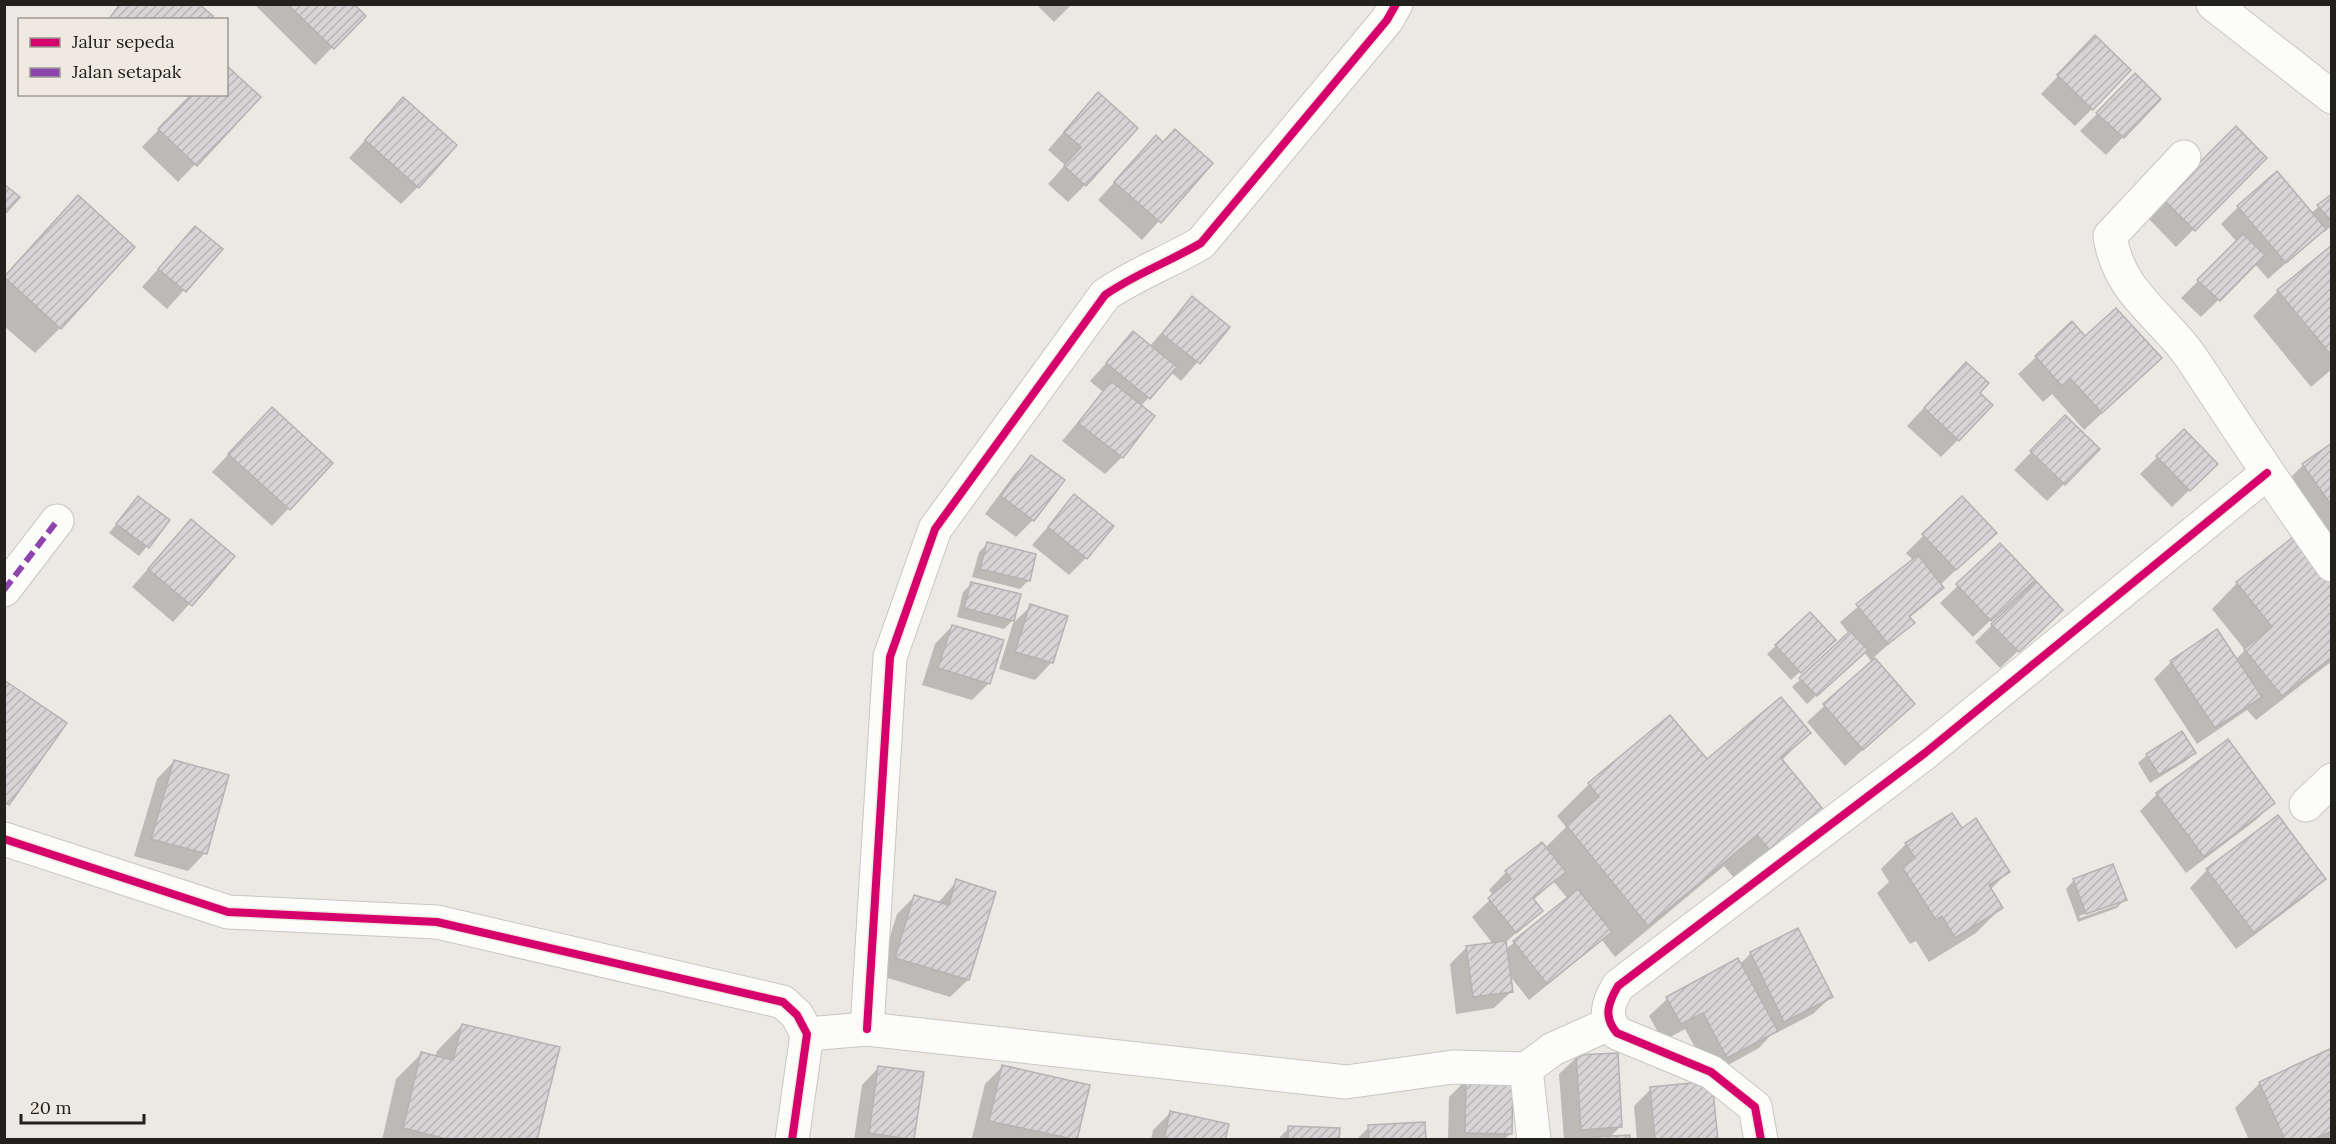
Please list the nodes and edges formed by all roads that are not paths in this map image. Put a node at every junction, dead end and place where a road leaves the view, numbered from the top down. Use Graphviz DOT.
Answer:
graph roads {
  1 [pos="1396,4"];
  2 [pos="2213,4"];
  3 [pos="2331,97"];
  4 [pos="2184,157"];
  5 [pos="2267,473"];
  6 [pos="57,521"];
  7 [pos="2331,565"];
  8 [pos="4,590"];
  9 [pos="2331,780"];
  10 [pos="2306,805"];
  11 [pos="4,839"];
  12 [pos="1609,1024"];
  13 [pos="867,1029"];
  14 [pos="807,1034"];
  15 [pos="1526,1069"];
  16 [pos="792,1140"];
  17 [pos="1534,1140"];
  18 [pos="1761,1140"];
  1 -- 13 [label="street"];
  2 -- 3 [label="street"];
  4 -- 5 [label="street"];
  5 -- 7 [label="street"];
  5 -- 12 [label="street"];
  6 -- 8 [label="street"];
  9 -- 10 [label="street"];
  11 -- 14 [label="street"];
  12 -- 15 [label="street"];
  12 -- 18 [label="street"];
  13 -- 14 [label="street"];
  13 -- 15 [label="street"];
  14 -- 16 [label="street"];
  15 -- 17 [label="street"];
}
